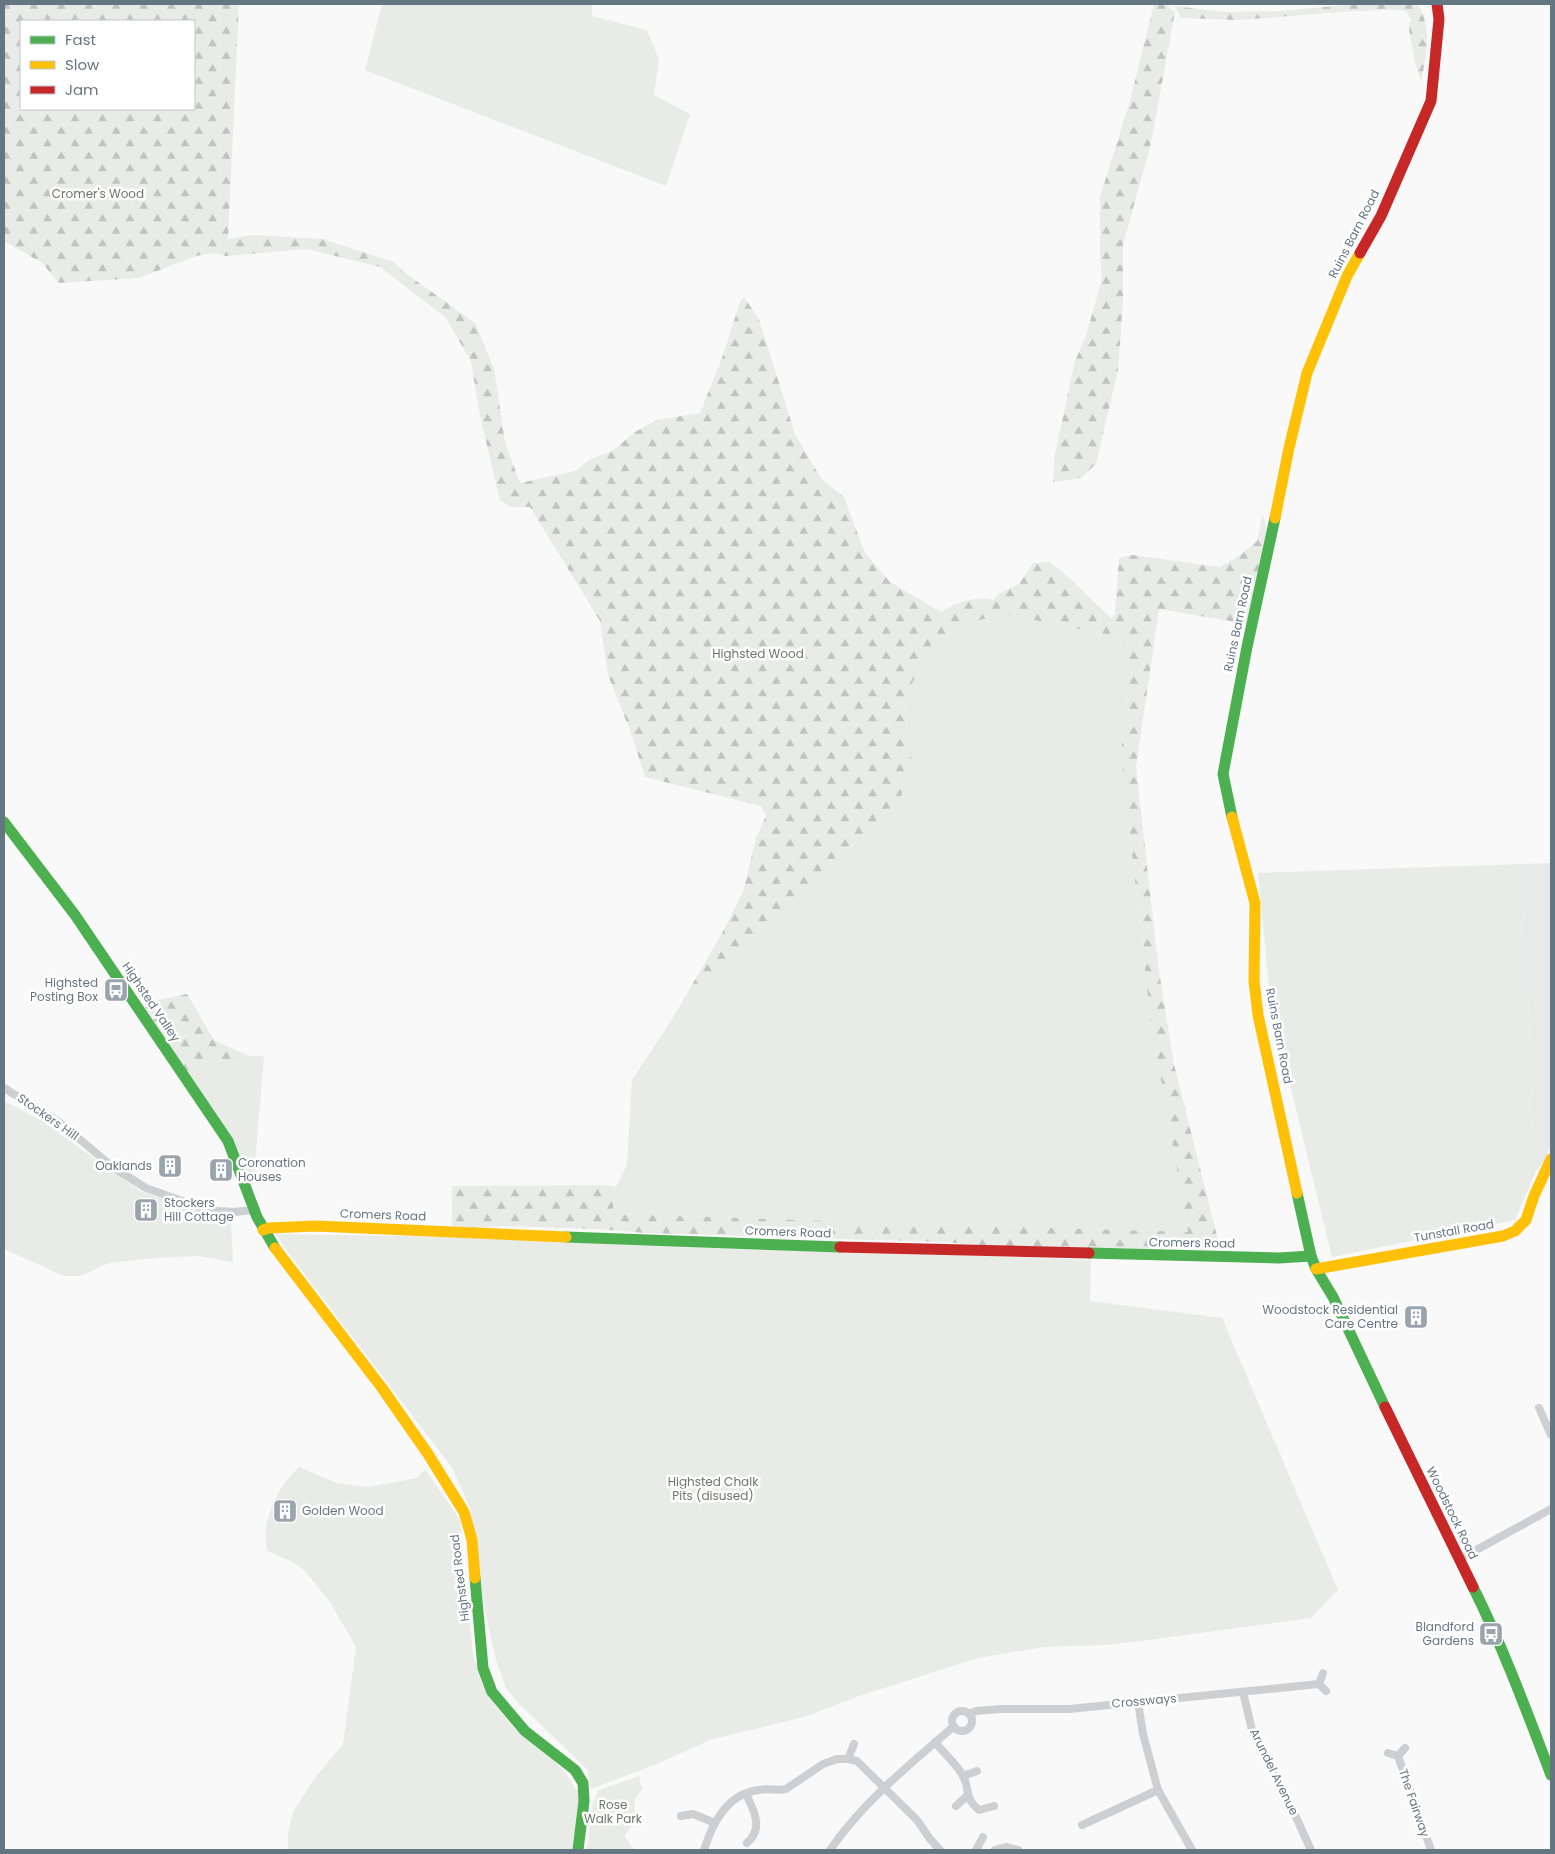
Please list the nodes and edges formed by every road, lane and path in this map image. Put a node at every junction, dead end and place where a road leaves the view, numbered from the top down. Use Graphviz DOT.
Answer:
graph roads {
  1 [pos="1437,4"];
  2 [pos="4,822"];
  3 [pos="4,1088"];
  4 [pos="1551,1159"];
  5 [pos="254,1210"];
  6 [pos="264,1230"];
  7 [pos="1311,1256"];
  8 [pos="1316,1270"];
  9 [pos="1539,1408"];
  10 [pos="1551,1434"];
  11 [pos="1551,1509"];
  12 [pos="1460,1559"];
  13 [pos="1323,1673"];
  14 [pos="1319,1684"];
  15 [pos="1243,1692"];
  16 [pos="1326,1692"];
  17 [pos="1138,1702"];
  18 [pos="969,1714"];
  19 [pos="953,1728"];
  20 [pos="935,1742"];
  21 [pos="854,1744"];
  22 [pos="1405,1748"];
  23 [pos="1388,1754"];
  24 [pos="1398,1756"];
  25 [pos="848,1759"];
  26 [pos="977,1771"];
  27 [pos="1551,1775"];
  28 [pos="964,1776"];
  29 [pos="884,1787"];
  30 [pos="1158,1790"];
  31 [pos="746,1794"];
  32 [pos="967,1796"];
  33 [pos="956,1806"];
  34 [pos="994,1806"];
  35 [pos="682,1816"];
  36 [pos="715,1823"];
  37 [pos="1082,1825"];
  38 [pos="983,1837"];
  39 [pos="747,1843"];
  40 [pos="578,1850"];
  41 [pos="704,1850"];
  42 [pos="830,1850"];
  43 [pos="940,1850"];
  44 [pos="972,1850"];
  45 [pos="977,1850"];
  46 [pos="996,1850"];
  47 [pos="1018,1850"];
  48 [pos="1192,1850"];
  49 [pos="1311,1850"];
  50 [pos="1430,1850"];
  1 -- 7 [label="street, Ruins Barn Road"];
  2 -- 5 [label="street, Highsted Valley"];
  3 -- 5 [label="street, Stockers Hill"];
  4 -- 8 [label="street, Tunstall Road"];
  5 -- 6 [label="street, Highsted Road"];
  6 -- 7 [label="street, Cromers Road"];
  6 -- 40 [label="street, Highsted Road"];
  7 -- 8 [label="street, Ruins Barn Road"];
  8 -- 12 [label="street, Woodstock Road"];
  9 -- 10 [label="street"];
  11 -- 12 [label="street"];
  12 -- 27 [label="street, Woodstock Road"];
  13 -- 14 [label="street"];
  14 -- 15 [label="street, Crossways"];
  14 -- 16 [label="street"];
  15 -- 17 [label="street, Crossways"];
  15 -- 49 [label="street, Arundel Avenue"];
  17 -- 18 [label="street, Crossways"];
  17 -- 30 [label="street"];
  18 -- 19 [label="street, Crossways"];
  18 -- 19 [label="street, Crossways"];
  19 -- 20 [label="street, Crossways"];
  20 -- 28 [label="street"];
  20 -- 29 [label="street, Crossways"];
  21 -- 25 [label="street"];
  22 -- 24 [label="street"];
  23 -- 24 [label="street"];
  24 -- 50 [label="street, The Fairway"];
  25 -- 29 [label="street"];
  25 -- 31 [label="street"];
  26 -- 28 [label="street"];
  28 -- 32 [label="street"];
  29 -- 42 [label="street, Crossways"];
  29 -- 43 [label="street"];
  30 -- 37 [label="street"];
  30 -- 48 [label="street"];
  31 -- 36 [label="street"];
  31 -- 39 [label="street"];
  32 -- 33 [label="street"];
  32 -- 34 [label="street"];
  35 -- 36 [label="street"];
  36 -- 41 [label="street"];
  38 -- 45 [label="street"];
  44 -- 45 [label="street"];
  46 -- 47 [label="street"];
}
